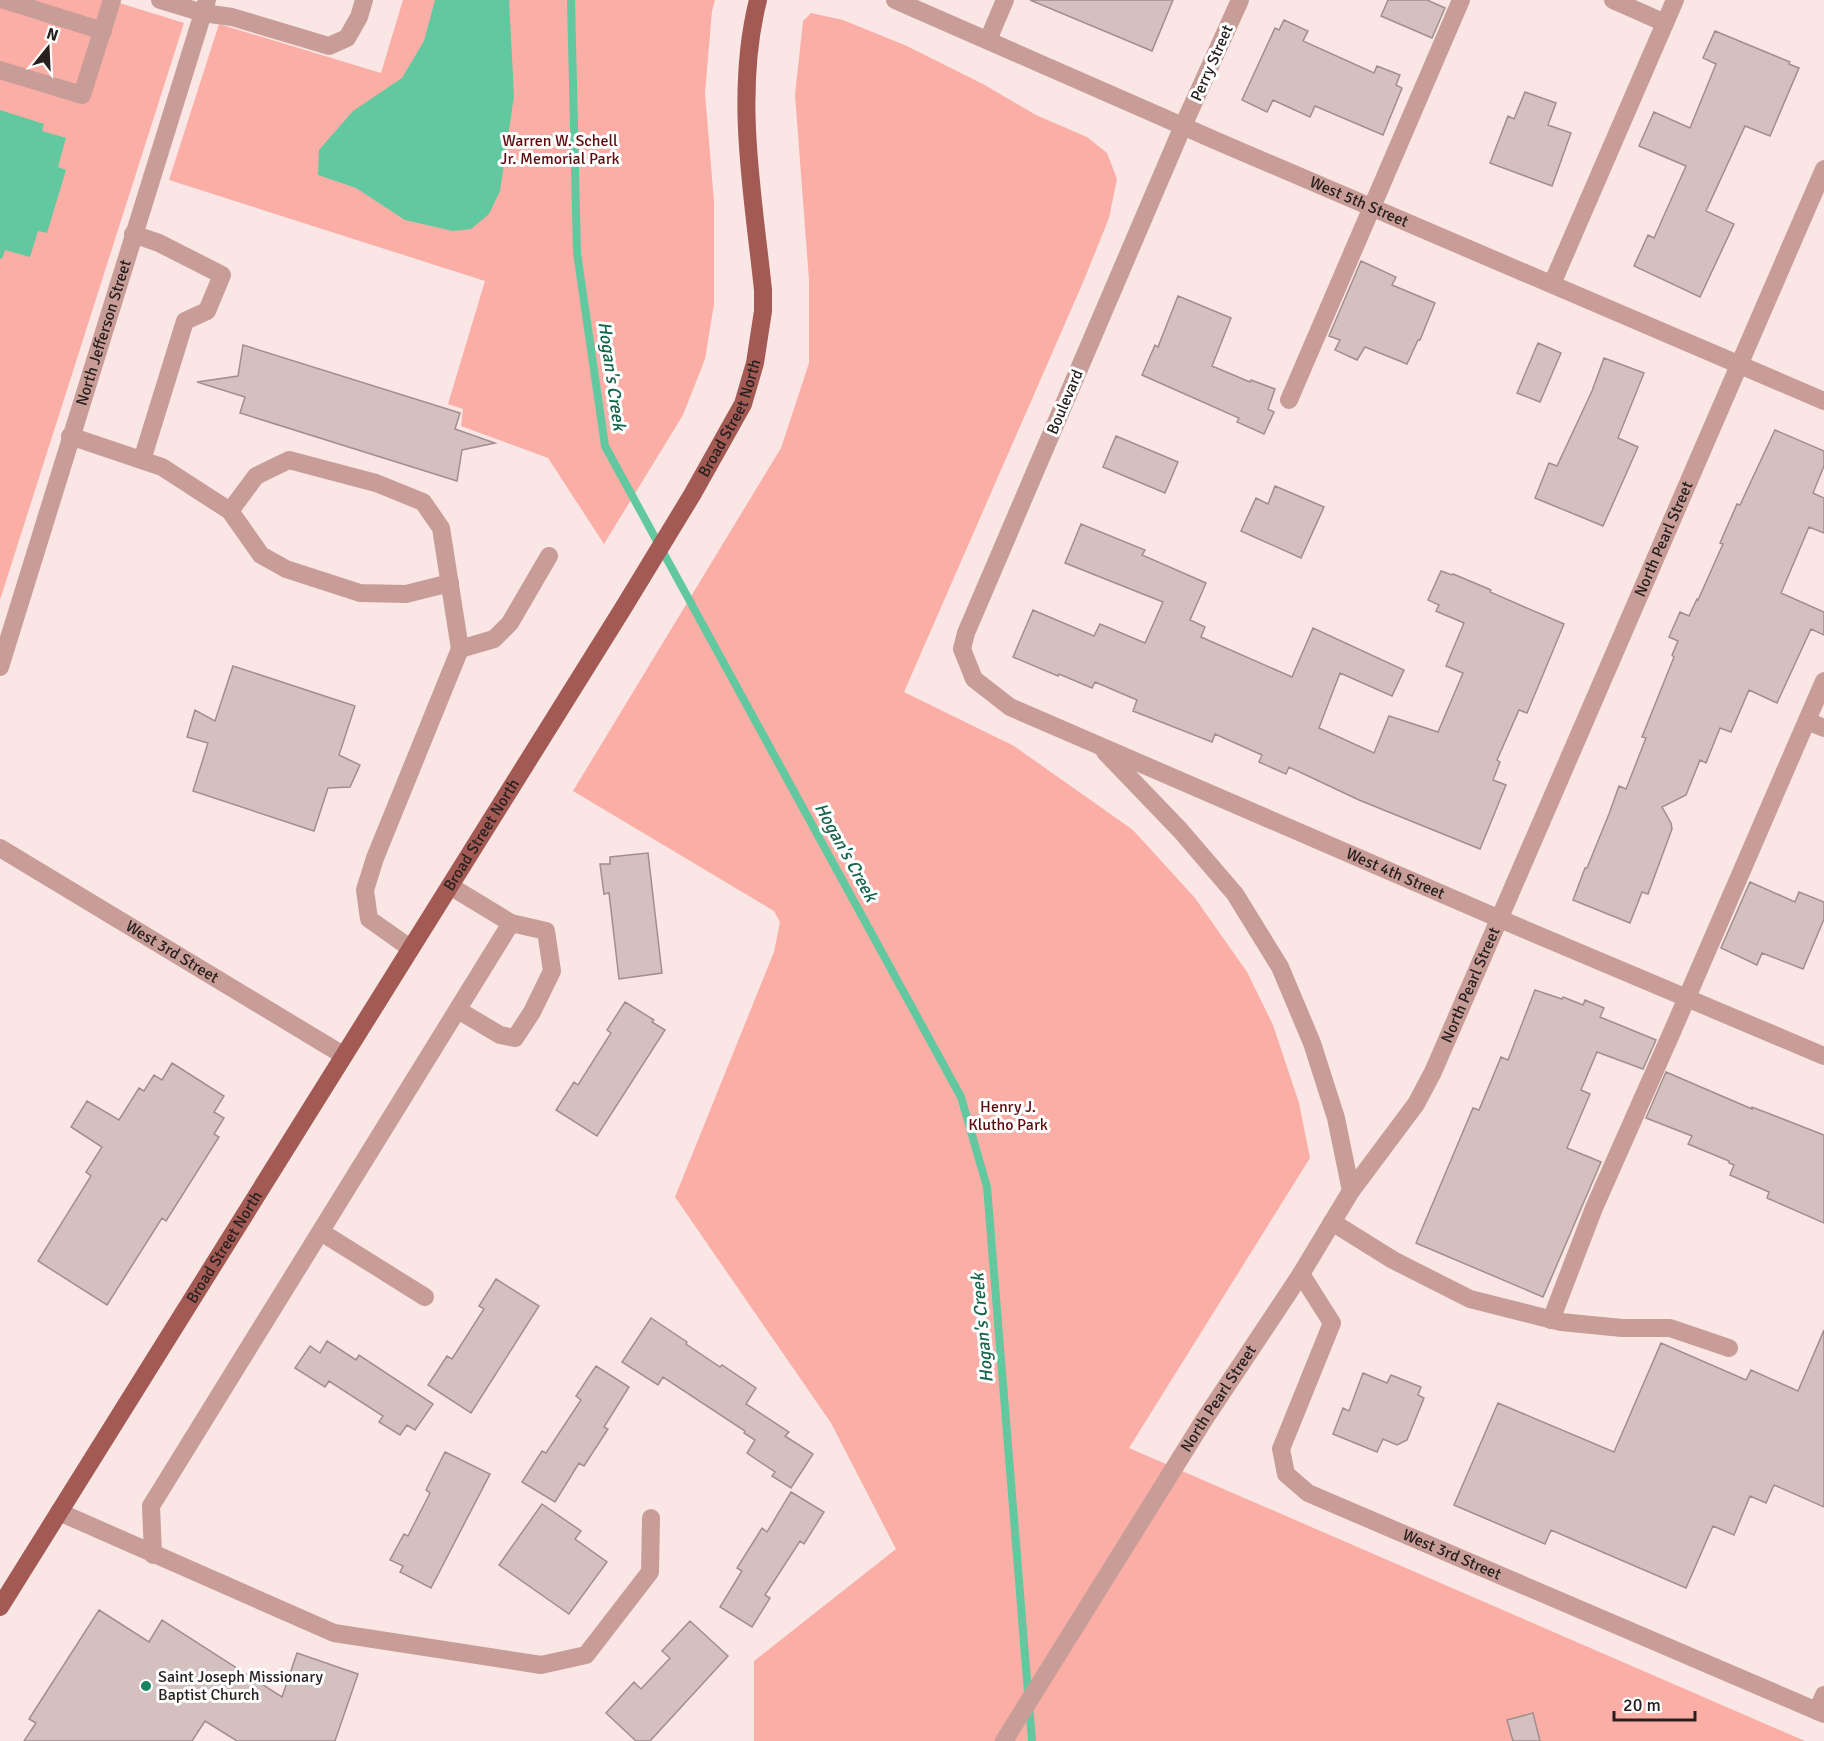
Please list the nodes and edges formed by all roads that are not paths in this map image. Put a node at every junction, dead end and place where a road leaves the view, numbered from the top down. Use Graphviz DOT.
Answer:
graph roads {
  1 [pos="4,0"];
  2 [pos="112,0"];
  3 [pos="160,0"];
  4 [pos="364,0"];
  5 [pos="758,0"];
  6 [pos="895,0"];
  7 [pos="1005,0"];
  8 [pos="1240,0"];
  9 [pos="1461,0"];
  10 [pos="1613,0"];
  11 [pos="1675,0"];
  12 [pos="205,6"];
  13 [pos="1665,23"];
  14 [pos="103,31"];
  15 [pos="988,40"];
  16 [pos="0,70"];
  17 [pos="1183,126"];
  18 [pos="1824,169"];
  19 [pos="1371,207"];
  20 [pos="133,234"];
  21 [pos="1552,284"];
  22 [pos="1740,365"];
  23 [pos="1289,400"];
  24 [pos="1824,401"];
  25 [pos="70,436"];
  26 [pos="142,460"];
  27 [pos="230,511"];
  28 [pos="549,556"];
  29 [pos="450,583"];
  30 [pos="460,649"];
  31 [pos="0,667"];
  32 [pos="974,679"];
  33 [pos="1824,681"];
  34 [pos="1807,721"];
  35 [pos="1824,728"];
  36 [pos="1099,746"];
  37 [pos="0,848"];
  38 [pos="450,886"];
  39 [pos="1500,919"];
  40 [pos="512,923"];
  41 [pos="410,948"];
  42 [pos="1687,998"];
  43 [pos="458,1010"];
  44 [pos="344,1055"];
  45 [pos="1824,1056"];
  46 [pos="1351,1191"];
  47 [pos="1332,1222"];
  48 [pos="321,1232"];
  49 [pos="1301,1274"];
  50 [pos="425,1297"];
  51 [pos="1551,1320"];
  52 [pos="1729,1348"];
  53 [pos="58,1512"];
  54 [pos="651,1518"];
  55 [pos="153,1555"];
  56 [pos="0,1607"];
  57 [pos="1822,1707"];
  58 [pos="1004,1741"];
  1 -- 14 [label="street"];
  2 -- 14 [label="street"];
  3 -- 12 [label="street"];
  4 -- 12 [label="street"];
  5 -- 38 [label="main road, Broad Street North"];
  6 -- 15 [label="street, West 5th Street"];
  7 -- 15 [label="street"];
  8 -- 17 [label="street, Perry Street"];
  9 -- 19 [label="street"];
  10 -- 13 [label="street"];
  11 -- 13 [label="street"];
  12 -- 20 [label="street, North Jefferson Street"];
  13 -- 21 [label="street"];
  14 -- 16 [label="street"];
  15 -- 17 [label="street, West 5th Street"];
  17 -- 19 [label="street, West 5th Street"];
  17 -- 32 [label="street, Boulevard"];
  18 -- 22 [label="street, North Pearl Street"];
  19 -- 21 [label="street, West 5th Street"];
  19 -- 23 [label="street"];
  20 -- 25 [label="street, North Jefferson Street"];
  20 -- 26 [label="street"];
  21 -- 22 [label="street, West 5th Street"];
  22 -- 24 [label="street, West 5th Street"];
  22 -- 39 [label="street, North Pearl Street"];
  25 -- 26 [label="street"];
  25 -- 31 [label="street, North Jefferson Street"];
  26 -- 27 [label="street"];
  27 -- 29 [label="street"];
  27 -- 29 [label="street"];
  28 -- 30 [label="street"];
  29 -- 30 [label="street"];
  30 -- 41 [label="street"];
  32 -- 36 [label="street, West 4th Street"];
  33 -- 34 [label="street"];
  34 -- 35 [label="street"];
  34 -- 42 [label="street"];
  36 -- 39 [label="street, West 4th Street"];
  36 -- 46 [label="street"];
  37 -- 44 [label="street, West 3rd Street"];
  38 -- 40 [label="street"];
  38 -- 41 [label="main road, Broad Street North"];
  39 -- 42 [label="street, West 4th Street"];
  39 -- 46 [label="street, North Pearl Street"];
  40 -- 43 [label="street"];
  40 -- 43 [label="street"];
  41 -- 44 [label="main road, Broad Street North"];
  42 -- 45 [label="street, West 4th Street"];
  42 -- 51 [label="street"];
  43 -- 48 [label="street"];
  44 -- 53 [label="main road, Broad Street North"];
  46 -- 47 [label="street, North Pearl Street"];
  47 -- 49 [label="street, North Pearl Street"];
  47 -- 51 [label="street"];
  48 -- 50 [label="street"];
  48 -- 55 [label="street"];
  49 -- 57 [label="street, West 3rd Street"];
  49 -- 58 [label="street, North Pearl Street"];
  51 -- 52 [label="street"];
  53 -- 55 [label="street"];
  53 -- 56 [label="main road, Broad Street North"];
  54 -- 55 [label="street"];
}
